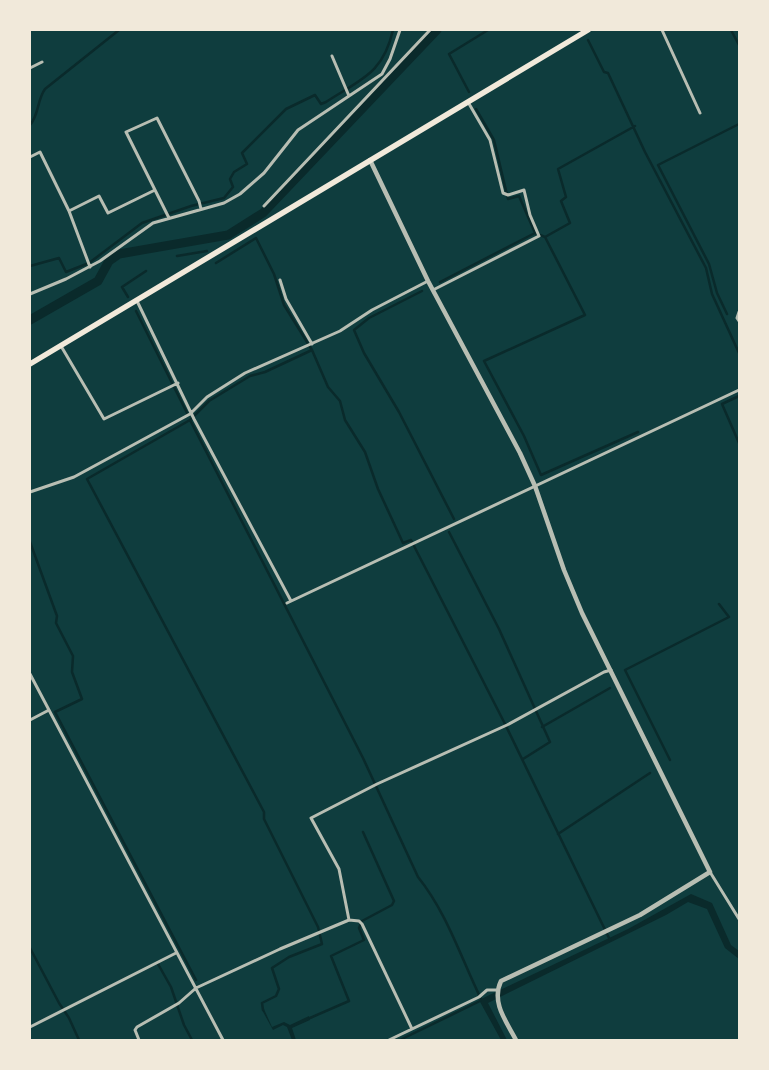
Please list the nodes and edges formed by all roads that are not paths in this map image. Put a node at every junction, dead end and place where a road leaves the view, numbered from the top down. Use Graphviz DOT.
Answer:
graph roads {
  1 [pos="400,30"];
  2 [pos="430,30"];
  3 [pos="588,30"];
  4 [pos="662,30"];
  5 [pos="332,56"];
  6 [pos="42,62"];
  7 [pos="30,68"];
  8 [pos="349,96"];
  9 [pos="468,102"];
  10 [pos="700,113"];
  11 [pos="30,157"];
  12 [pos="370,160"];
  13 [pos="155,190"];
  14 [pos="264,206"];
  15 [pos="200,209"];
  16 [pos="69,211"];
  17 [pos="169,218"];
  18 [pos="90,267"];
  19 [pos="280,280"];
  20 [pos="428,281"];
  21 [pos="433,290"];
  22 [pos="30,294"];
  23 [pos="137,301"];
  24 [pos="739,312"];
  25 [pos="739,322"];
  26 [pos="312,344"];
  27 [pos="61,346"];
  28 [pos="30,364"];
  29 [pos="178,383"];
  30 [pos="739,390"];
  31 [pos="192,415"];
  32 [pos="535,486"];
  33 [pos="30,492"];
  34 [pos="611,670"];
  35 [pos="30,674"];
  36 [pos="49,710"];
  37 [pos="30,720"];
  38 [pos="710,872"];
  39 [pos="739,919"];
  40 [pos="349,920"];
  41 [pos="176,953"];
  42 [pos="196,988"];
  43 [pos="497,990"];
  44 [pos="30,1027"];
  45 [pos="412,1029"];
  46 [pos="139,1040"];
  47 [pos="223,1040"];
  48 [pos="389,1040"];
  49 [pos="516,1040"];
  1 -- 8 [label="street"];
  2 -- 14 [label="street"];
  3 -- 9 [label="highway"];
  4 -- 10 [label="street"];
  5 -- 8 [label="street"];
  6 -- 7 [label="street"];
  8 -- 15 [label="street"];
  9 -- 12 [label="highway"];
  9 -- 21 [label="street"];
  11 -- 16 [label="street"];
  12 -- 20 [label="street"];
  12 -- 23 [label="highway"];
  13 -- 15 [label="street"];
  13 -- 16 [label="street"];
  13 -- 17 [label="street"];
  15 -- 17 [label="street"];
  16 -- 18 [label="street"];
  17 -- 18 [label="street"];
  18 -- 22 [label="street"];
  19 -- 26 [label="street"];
  20 -- 21 [label="street"];
  20 -- 26 [label="street"];
  21 -- 32 [label="street"];
  23 -- 27 [label="highway"];
  23 -- 29 [label="street"];
  24 -- 25 [label="street"];
  26 -- 31 [label="street"];
  27 -- 28 [label="highway"];
  27 -- 29 [label="street"];
  29 -- 31 [label="street"];
  30 -- 32 [label="street"];
  31 -- 32 [label="street"];
  31 -- 33 [label="street"];
  32 -- 34 [label="street"];
  34 -- 38 [label="street"];
  34 -- 40 [label="street"];
  35 -- 36 [label="street"];
  36 -- 37 [label="street"];
  36 -- 41 [label="street"];
  38 -- 39 [label="street"];
  38 -- 43 [label="street"];
  40 -- 42 [label="street"];
  40 -- 45 [label="street"];
  41 -- 42 [label="street"];
  41 -- 44 [label="street"];
  42 -- 46 [label="street"];
  42 -- 47 [label="street"];
  43 -- 45 [label="street"];
  43 -- 49 [label="street"];
  45 -- 48 [label="street"];
}
